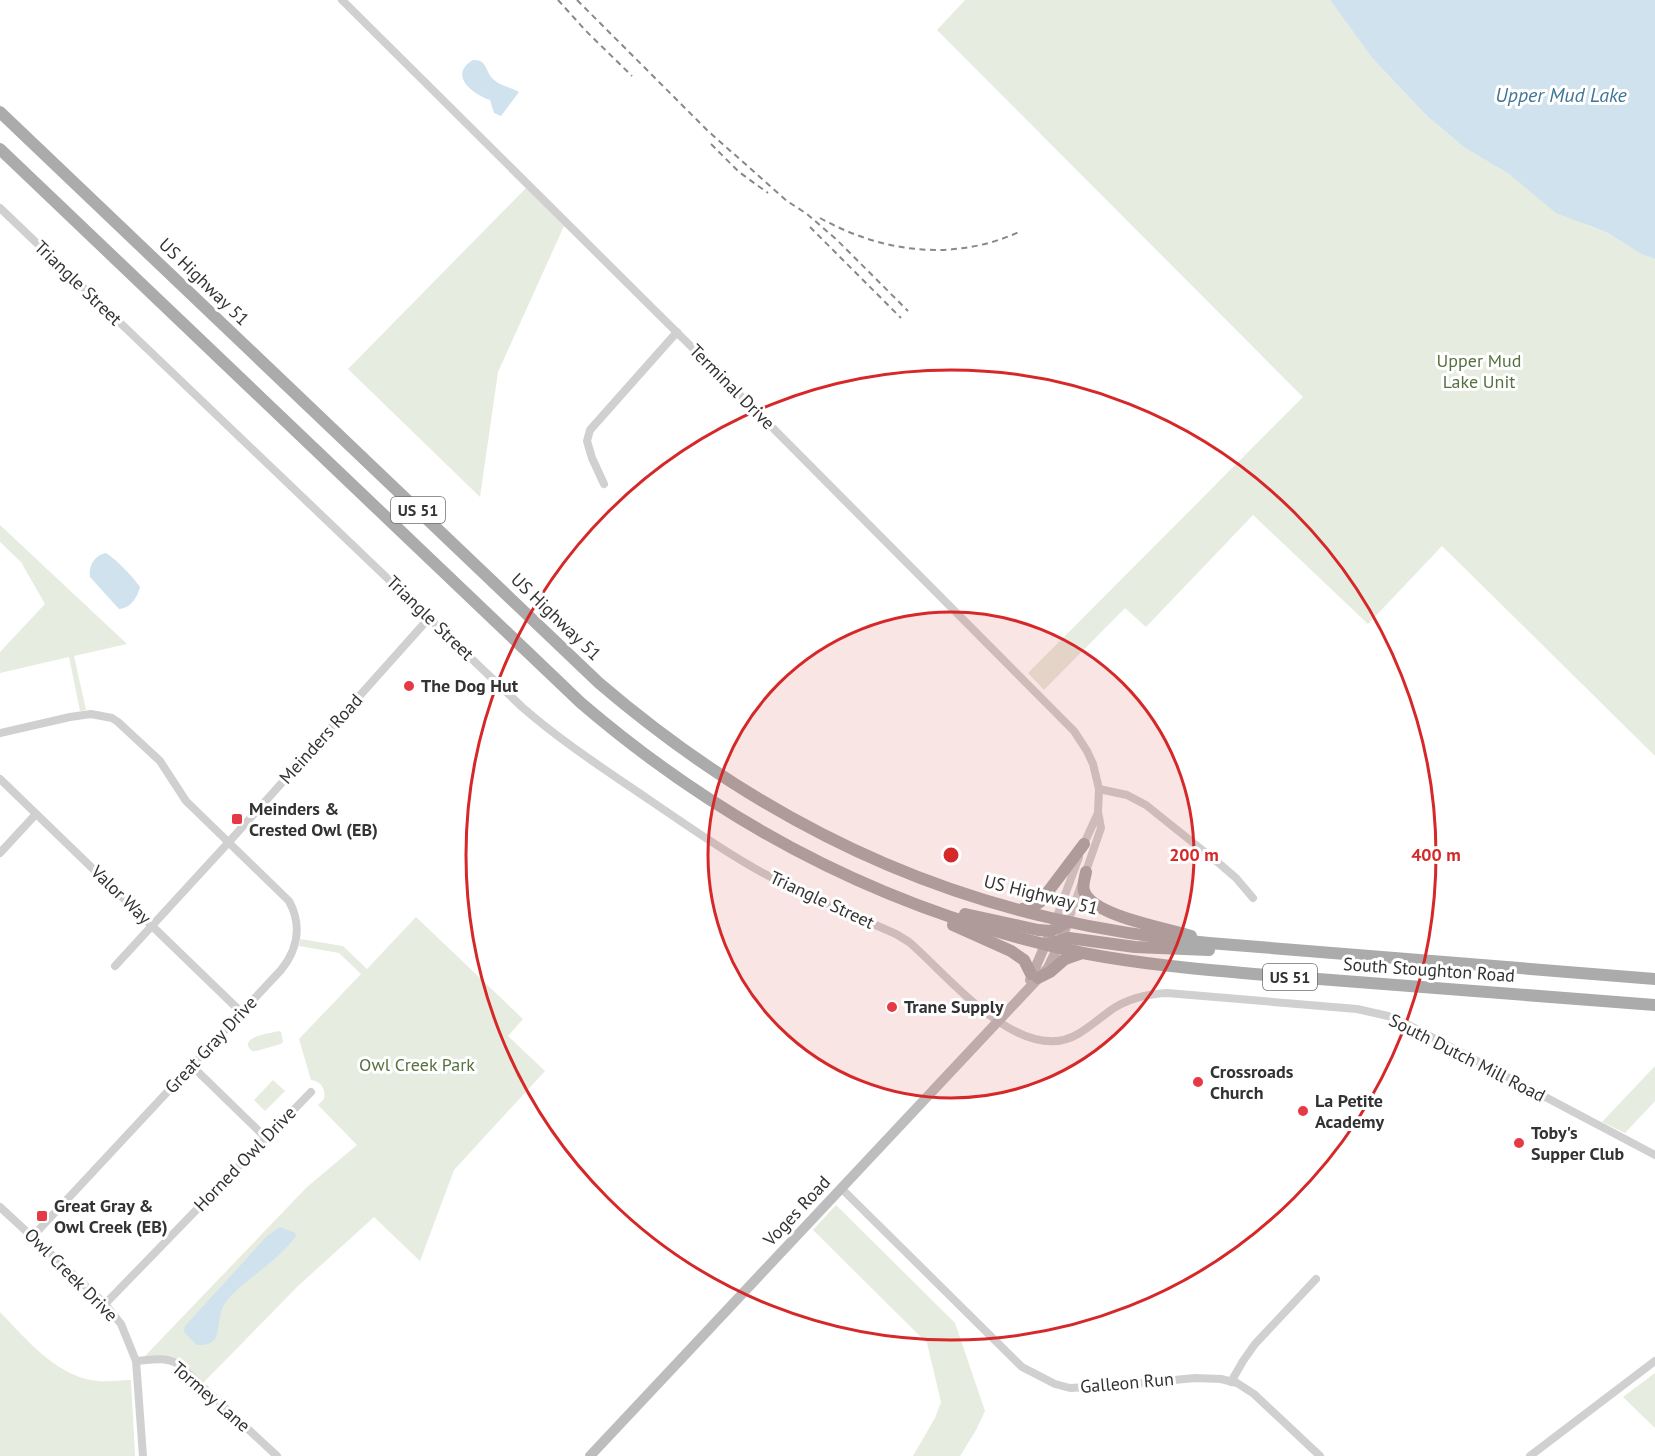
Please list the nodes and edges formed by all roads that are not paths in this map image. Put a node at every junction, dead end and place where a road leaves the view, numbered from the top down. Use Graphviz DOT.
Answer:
graph roads {
  1 [pos="342,0"];
  2 [pos="0,112"];
  3 [pos="0,151"];
  4 [pos="0,208"];
  5 [pos="677,332"];
  6 [pos="604,484"];
  7 [pos="430,617"];
  8 [pos="0,733"];
  9 [pos="0,779"];
  10 [pos="1099,789"];
  11 [pos="1098,812"];
  12 [pos="36,814"];
  13 [pos="228,843"];
  14 [pos="1083,844"];
  15 [pos="0,853"];
  16 [pos="1086,872"];
  17 [pos="1252,898"];
  18 [pos="915,905"];
  19 [pos="1020,910"];
  20 [pos="151,925"];
  21 [pos="1057,934"];
  22 [pos="1209,943"];
  23 [pos="1224,944"];
  24 [pos="1083,952"];
  25 [pos="115,966"];
  26 [pos="1035,976"];
  27 [pos="1655,979"];
  28 [pos="1655,1005"];
  29 [pos="241,1012"];
  30 [pos="996,1022"];
  31 [pos="191,1065"];
  32 [pos="311,1092"];
  33 [pos="266,1138"];
  34 [pos="1655,1155"];
  35 [pos="841,1188"];
  36 [pos="0,1207"];
  37 [pos="33,1236"];
  38 [pos="1316,1279"];
  39 [pos="105,1304"];
  40 [pos="136,1361"];
  41 [pos="1655,1361"];
  42 [pos="1232,1382"];
  43 [pos="143,1456"];
  44 [pos="277,1456"];
  45 [pos="590,1456"];
  46 [pos="1320,1456"];
  47 [pos="1530,1456"];
  1 -- 5 [label="street, Terminal Drive"];
  2 -- 19 [label="main road, US Highway 51 / US 51"];
  3 -- 18 [label="main road, US 51"];
  4 -- 7 [label="street, Triangle Street"];
  5 -- 6 [label="street"];
  5 -- 10 [label="street, Terminal Drive"];
  7 -- 13 [label="street, Meinders Road"];
  7 -- 30 [label="street, Triangle Street"];
  8 -- 13 [label="street, Great Gray Drive"];
  9 -- 12 [label="street, Valor Way"];
  10 -- 11 [label="street, Terminal Drive"];
  10 -- 17 [label="street"];
  11 -- 14 [label="street, Terminal Drive"];
  11 -- 16 [label="street, Terminal Drive"];
  12 -- 15 [label="street"];
  12 -- 20 [label="street, Valor Way"];
  13 -- 20 [label="street, Meinders Road"];
  13 -- 29 [label="street, Great Gray Drive"];
  14 -- 19 [label="main road"];
  14 -- 21 [label="street, Terminal Drive"];
  16 -- 21 [label="street, Terminal Drive"];
  16 -- 22 [label="main road"];
  18 -- 21 [label="main road, US 51"];
  18 -- 26 [label="main road"];
  19 -- 21 [label="main road, US Highway 51 / US 51"];
  20 -- 25 [label="street, Meinders Road"];
  20 -- 29 [label="street, Valor Way"];
  21 -- 22 [label="main road, US Highway 51 / US 51"];
  21 -- 23 [label="main road"];
  21 -- 24 [label="main road, South Stoughton Road / US 51"];
  21 -- 26 [label="street, Voges Road"];
  22 -- 23 [label="main road, South Stoughton Road / US 51"];
  23 -- 27 [label="main road, South Stoughton Road / US 51"];
  24 -- 26 [label="main road"];
  24 -- 28 [label="main road, South Stoughton Road / US 51"];
  26 -- 30 [label="street, Voges Road"];
  29 -- 31 [label="street, Great Gray Drive"];
  30 -- 34 [label="street, South Dutch Mill Road"];
  30 -- 35 [label="street, Voges Road"];
  31 -- 33 [label="street"];
  31 -- 37 [label="street, Great Gray Drive"];
  32 -- 33 [label="street, Horned Owl Drive"];
  33 -- 39 [label="street, Horned Owl Drive"];
  35 -- 42 [label="street, Galleon Run"];
  35 -- 45 [label="street, Voges Road"];
  36 -- 37 [label="street, Owl Creek Drive"];
  37 -- 39 [label="street, Owl Creek Drive"];
  38 -- 42 [label="street"];
  39 -- 40 [label="street, Owl Creek Drive"];
  40 -- 43 [label="street, Owl Creek Drive"];
  40 -- 44 [label="street, Tormey Lane"];
  41 -- 47 [label="street"];
  42 -- 46 [label="street, Galleon Run"];
}
